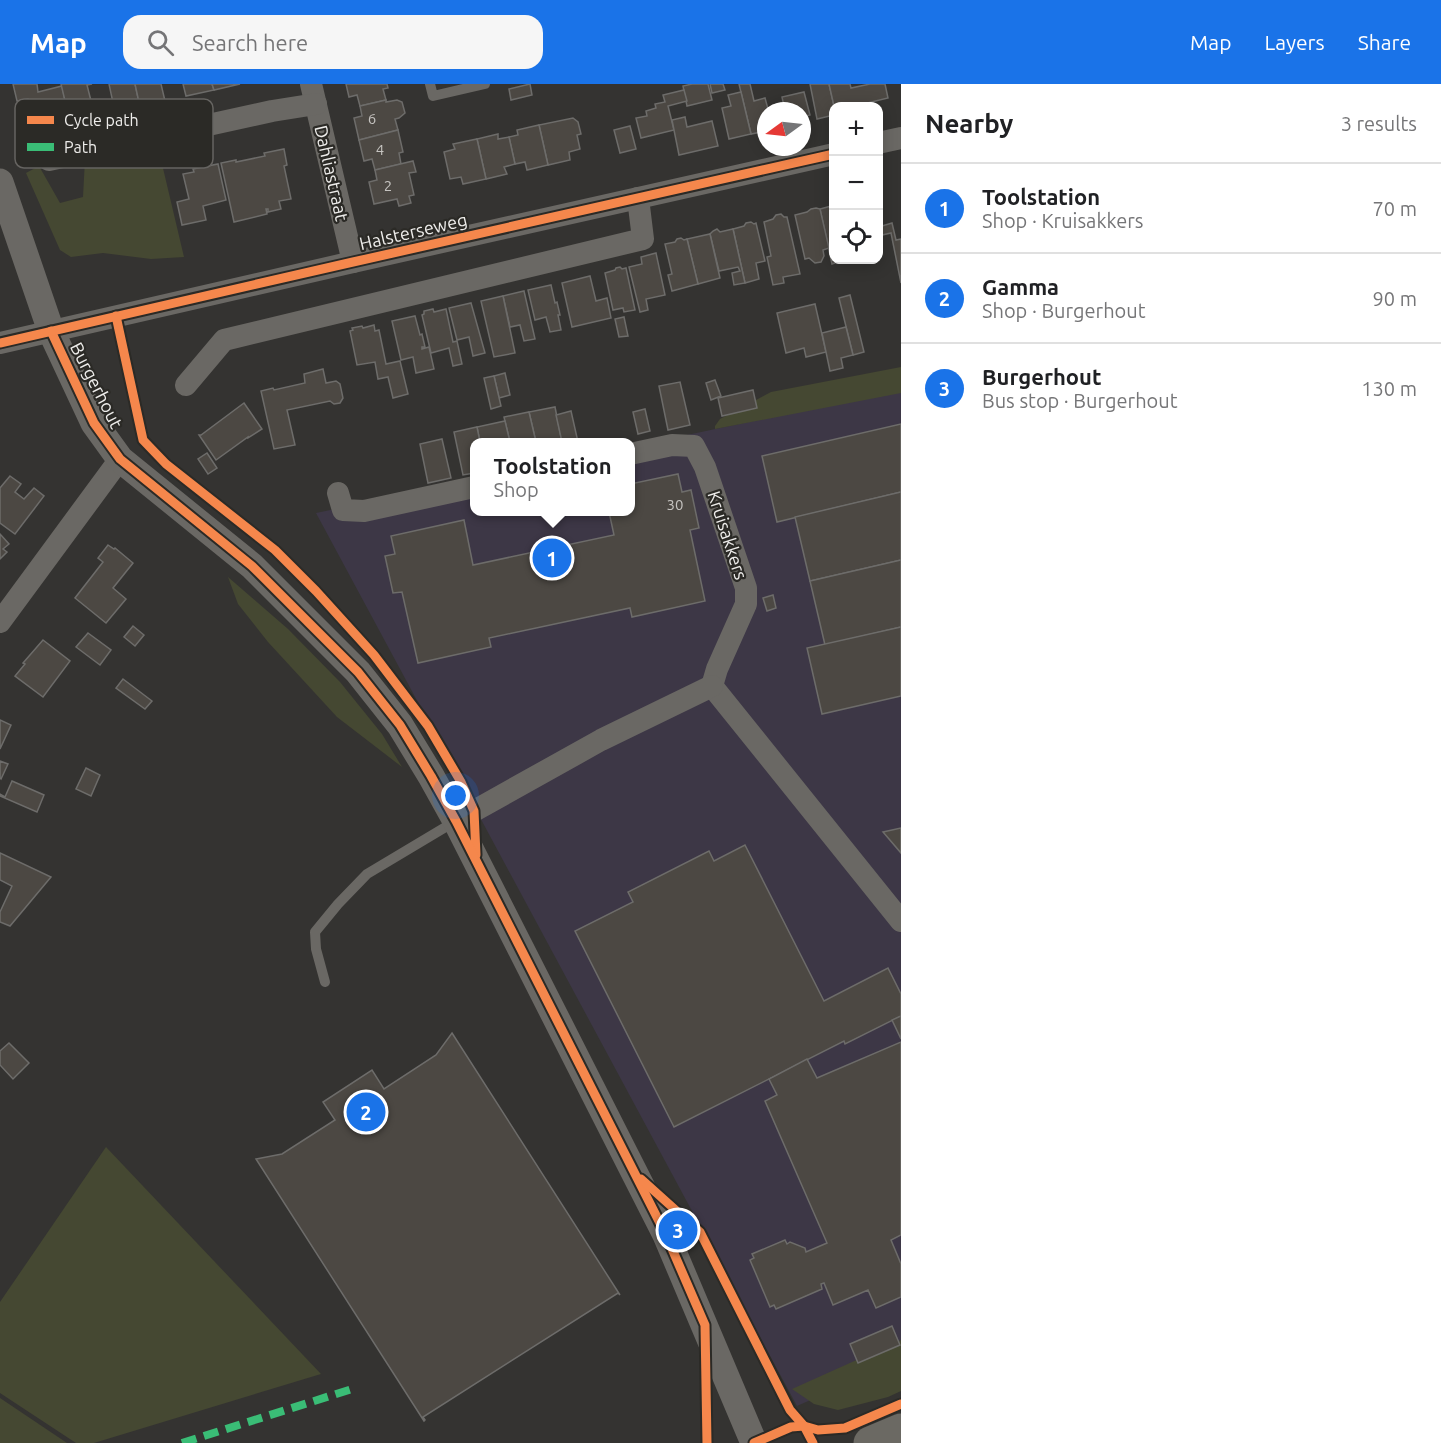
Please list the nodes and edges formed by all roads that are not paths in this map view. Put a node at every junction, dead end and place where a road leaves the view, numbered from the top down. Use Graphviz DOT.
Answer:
graph roads {
  1 [pos="430,84"];
  2 [pos="485,84"];
  3 [pos="314,94"];
  4 [pos="213,124"];
  5 [pos="901,138"];
  6 [pos="883,142"];
  7 [pos="829,154"];
  8 [pos="0,182"];
  9 [pos="638,198"];
  10 [pos="353,262"];
  11 [pos="51,331"];
  12 [pos="0,343"];
  13 [pos="186,385"];
  14 [pos="635,453"];
  15 [pos="120,459"];
  16 [pos="470,489"];
  17 [pos="339,493"];
  18 [pos="0,622"];
  19 [pos="712,686"];
  20 [pos="456,821"];
  21 [pos="901,921"];
  22 [pos="325,982"];
  23 [pos="901,1430"];
  24 [pos="754,1443"];
  25 [pos="870,1443"];
  1 -- 2 [label="lane"];
  3 -- 4 [label="street"];
  3 -- 10 [label="street, Dahliastraat"];
  5 -- 6 [label="street"];
  7 -- 9 [label="street, Halsterseweg"];
  8 -- 11 [label="street, Burgerhout"];
  9 -- 10 [label="street, Halsterseweg"];
  9 -- 13 [label="street"];
  10 -- 11 [label="street, Halsterseweg"];
  11 -- 12 [label="street, Halsterseweg"];
  11 -- 15 [label="street, Burgerhout"];
  14 -- 19 [label="street, Kruisakkers"];
  15 -- 18 [label="street"];
  15 -- 20 [label="street, Burgerhout"];
  16 -- 17 [label="street"];
  19 -- 20 [label="street"];
  19 -- 21 [label="street"];
  20 -- 22 [label="lane"];
  20 -- 24 [label="street, Burgerhout"];
  23 -- 25 [label="main road"];
}
